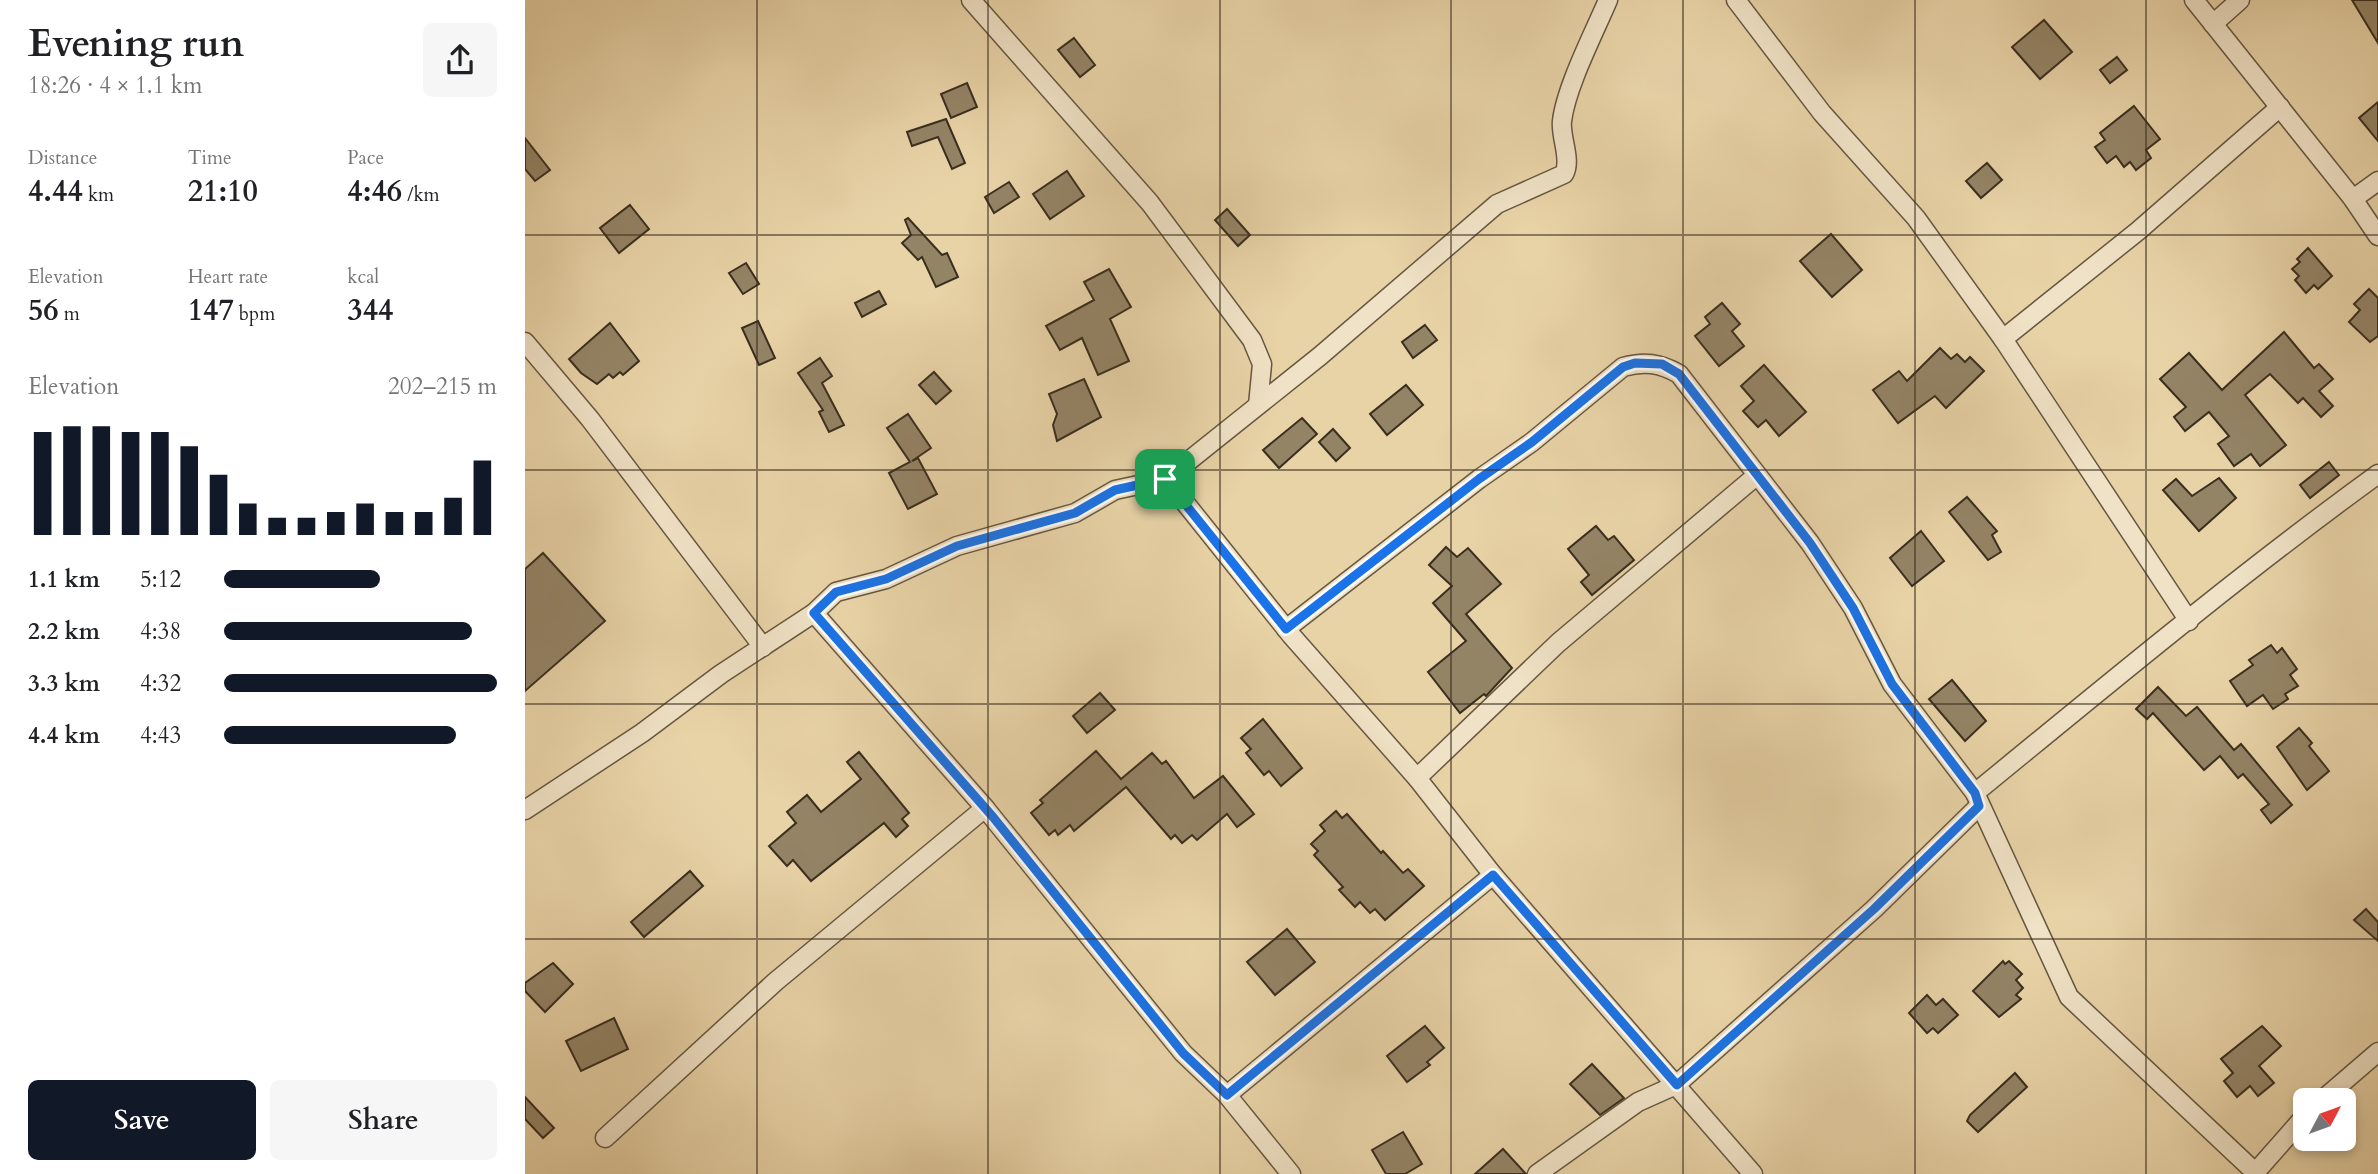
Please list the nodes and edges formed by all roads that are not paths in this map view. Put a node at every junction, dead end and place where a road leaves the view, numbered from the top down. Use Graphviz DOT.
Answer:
graph roads {
  1 [pos="971,0"];
  2 [pos="1608,0"];
  3 [pos="1736,0"];
  4 [pos="2194,0"];
  5 [pos="2240,0"];
  6 [pos="2213,24"];
  7 [pos="2280,107"];
  8 [pos="2378,180"];
  9 [pos="2353,199"];
  10 [pos="2378,236"];
  11 [pos="2003,339"];
  12 [pos="525,342"];
  13 [pos="1258,405"];
  14 [pos="2378,474"];
  15 [pos="1756,476"];
  16 [pos="1165,479"];
  17 [pos="814,613"];
  18 [pos="2189,621"];
  19 [pos="1286,629"];
  20 [pos="763,647"];
  21 [pos="1417,778"];
  22 [pos="1977,799"];
  23 [pos="985,808"];
  24 [pos="525,810"];
  25 [pos="1493,875"];
  26 [pos="2378,1052"];
  27 [pos="1677,1085"];
  28 [pos="2336,1088"];
  29 [pos="1227,1095"];
  30 [pos="2293,1130"];
  31 [pos="605,1138"];
  32 [pos="2255,1173"];
  33 [pos="1291,1174"];
  34 [pos="1537,1174"];
  35 [pos="1753,1174"];
  1 -- 13 [label="street"];
  2 -- 13 [label="street"];
  3 -- 11 [label="street"];
  4 -- 6 [label="street"];
  5 -- 6 [label="street"];
  6 -- 7 [label="street"];
  7 -- 9 [label="street"];
  7 -- 11 [label="street"];
  8 -- 9 [label="street"];
  9 -- 10 [label="street"];
  11 -- 18 [label="street"];
  12 -- 20 [label="street"];
  13 -- 16 [label="street"];
  14 -- 18 [label="street"];
  15 -- 19 [label="street"];
  15 -- 21 [label="street"];
  15 -- 22 [label="street"];
  16 -- 17 [label="street"];
  16 -- 19 [label="street"];
  17 -- 20 [label="street"];
  17 -- 23 [label="street"];
  18 -- 22 [label="street"];
  19 -- 21 [label="street"];
  20 -- 24 [label="street"];
  21 -- 25 [label="street"];
  22 -- 27 [label="street"];
  22 -- 32 [label="street"];
  23 -- 29 [label="street"];
  23 -- 31 [label="street"];
  25 -- 27 [label="street"];
  25 -- 29 [label="street"];
  26 -- 28 [label="street"];
  27 -- 34 [label="street"];
  27 -- 35 [label="street"];
  29 -- 33 [label="street"];
  30 -- 32 [label="street"];
}
